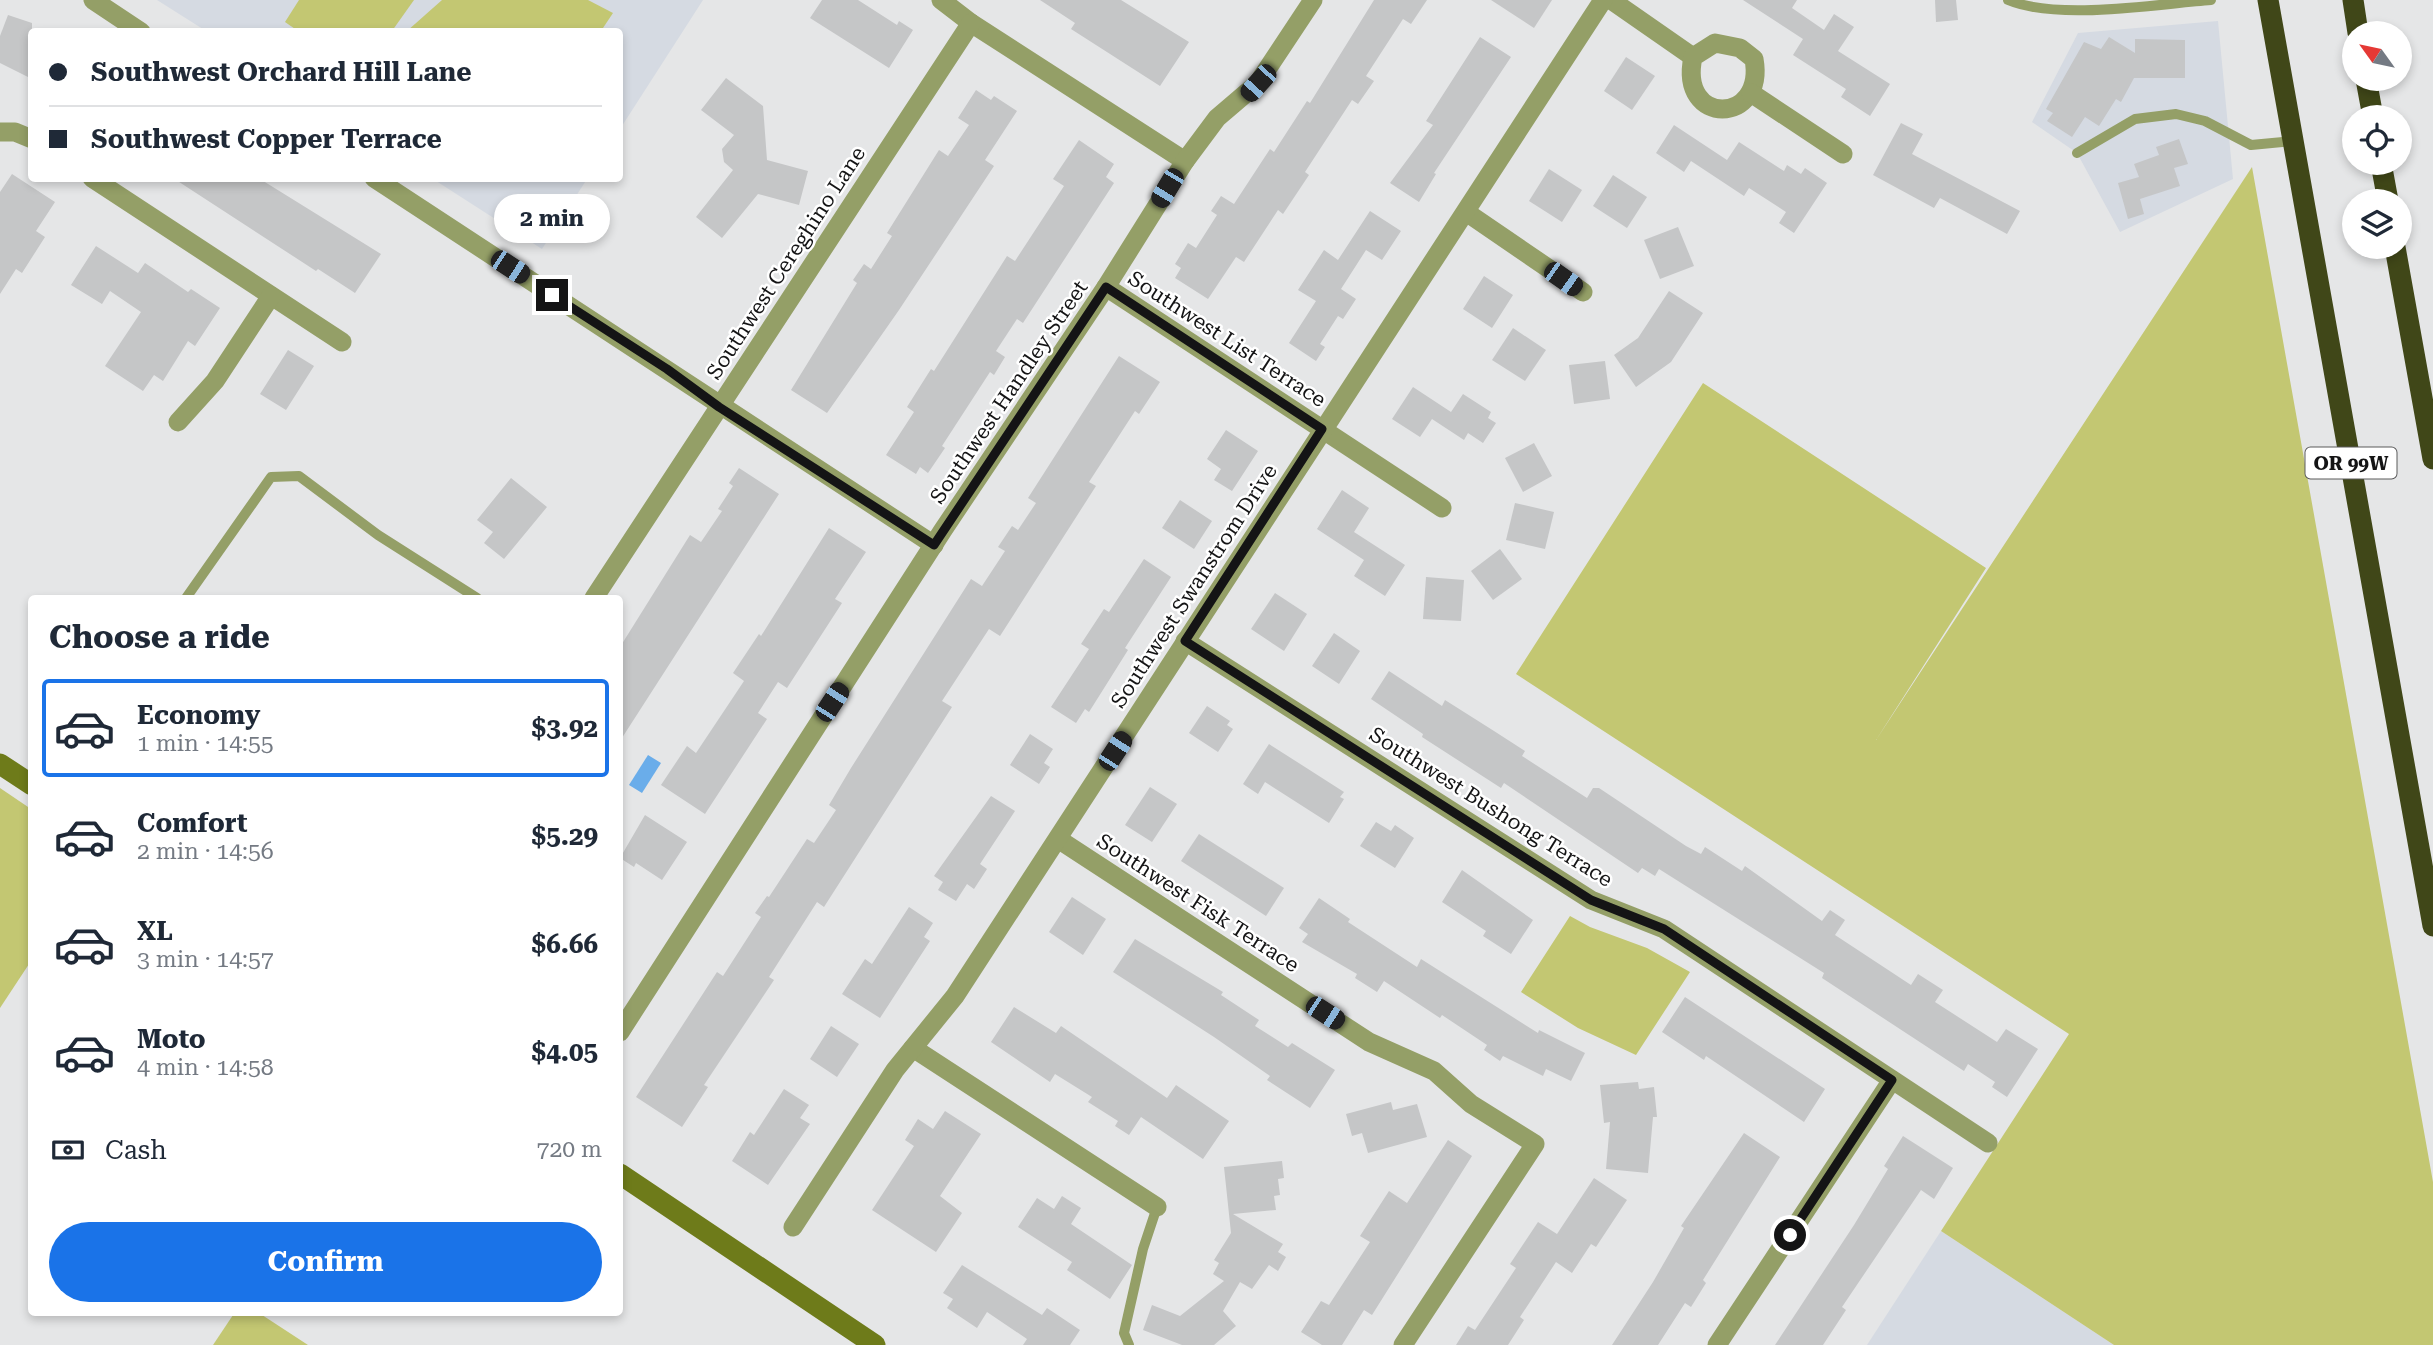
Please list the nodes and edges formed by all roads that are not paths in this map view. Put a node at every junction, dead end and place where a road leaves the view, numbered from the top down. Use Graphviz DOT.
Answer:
graph roads {
  1 [pos="93,0"];
  2 [pos="941,0"];
  3 [pos="1313,0"];
  4 [pos="1603,0"];
  5 [pos="1611,0"];
  6 [pos="2007,0"];
  7 [pos="2208,0"];
  8 [pos="2268,0"];
  9 [pos="2353,0"];
  10 [pos="2356,21"];
  11 [pos="971,23"];
  12 [pos="135,28"];
  13 [pos="1693,57"];
  14 [pos="1751,93"];
  15 [pos="1,131"];
  16 [pos="28,137"];
  17 [pos="2294,141"];
  18 [pos="2077,153"];
  19 [pos="1843,154"];
  20 [pos="1185,161"];
  21 [pos="101,182"];
  22 [pos="380,182"];
  23 [pos="1466,212"];
  24 [pos="2397,259"];
  25 [pos="1106,287"];
  26 [pos="1583,292"];
  27 [pos="271,296"];
  28 [pos="342,342"];
  29 [pos="719,407"];
  30 [pos="178,422"];
  31 [pos="1322,429"];
  32 [pos="2433,459"];
  33 [pos="1442,508"];
  34 [pos="934,545"];
  35 [pos="188,595"];
  36 [pos="472,595"];
  37 [pos="595,595"];
  38 [pos="1185,641"];
  39 [pos="0,764"];
  40 [pos="28,783"];
  41 [pos="1058,839"];
  42 [pos="2433,926"];
  43 [pos="623,1027"];
  44 [pos="913,1048"];
  45 [pos="1892,1080"];
  46 [pos="1988,1143"];
  47 [pos="623,1176"];
  48 [pos="1157,1207"];
  49 [pos="793,1227"];
  50 [pos="875,1345"];
  51 [pos="1129,1345"];
  52 [pos="1403,1345"];
  53 [pos="1717,1345"];
  1 -- 12 [label="street"];
  2 -- 11 [label="street"];
  3 -- 20 [label="street, Southwest Handley Street"];
  4 -- 23 [label="street, Southwest Swanstrom Drive"];
  5 -- 13 [label="street"];
  6 -- 7 [label="lane"];
  8 -- 17 [label="highway, OR 99W"];
  9 -- 10 [label="highway"];
  11 -- 20 [label="street"];
  11 -- 29 [label="street, Southwest Cereghino Lane"];
  13 -- 14 [label="street"];
  13 -- 14 [label="street"];
  14 -- 19 [label="street"];
  15 -- 16 [label="street"];
  17 -- 18 [label="lane"];
  17 -- 42 [label="highway, OR 99W"];
  20 -- 25 [label="street, Southwest Handley Street"];
  21 -- 27 [label="street"];
  22 -- 29 [label="street"];
  23 -- 26 [label="street"];
  23 -- 31 [label="street, Southwest Swanstrom Drive"];
  24 -- 32 [label="highway"];
  25 -- 31 [label="street, Southwest List Terrace"];
  25 -- 34 [label="street, Southwest Handley Street"];
  27 -- 28 [label="street"];
  27 -- 30 [label="street"];
  29 -- 34 [label="street"];
  29 -- 37 [label="street, Southwest Cereghino Lane"];
  31 -- 33 [label="street, Southwest List Terrace"];
  31 -- 38 [label="street, Southwest Swanstrom Drive"];
  34 -- 43 [label="street, Southwest Handley Street"];
  35 -- 36 [label="lane"];
  38 -- 41 [label="street, Southwest Swanstrom Drive"];
  38 -- 45 [label="street, Southwest Bushong Terrace"];
  39 -- 40 [label="main road"];
  41 -- 44 [label="street, Southwest Swanstrom Drive"];
  41 -- 52 [label="street, Southwest Fisk Terrace"];
  44 -- 48 [label="street"];
  44 -- 49 [label="street, Southwest Swanstrom Drive"];
  45 -- 46 [label="street, Southwest Bushong Terrace"];
  45 -- 53 [label="street"];
  47 -- 50 [label="main road"];
  48 -- 51 [label="lane"];
}
